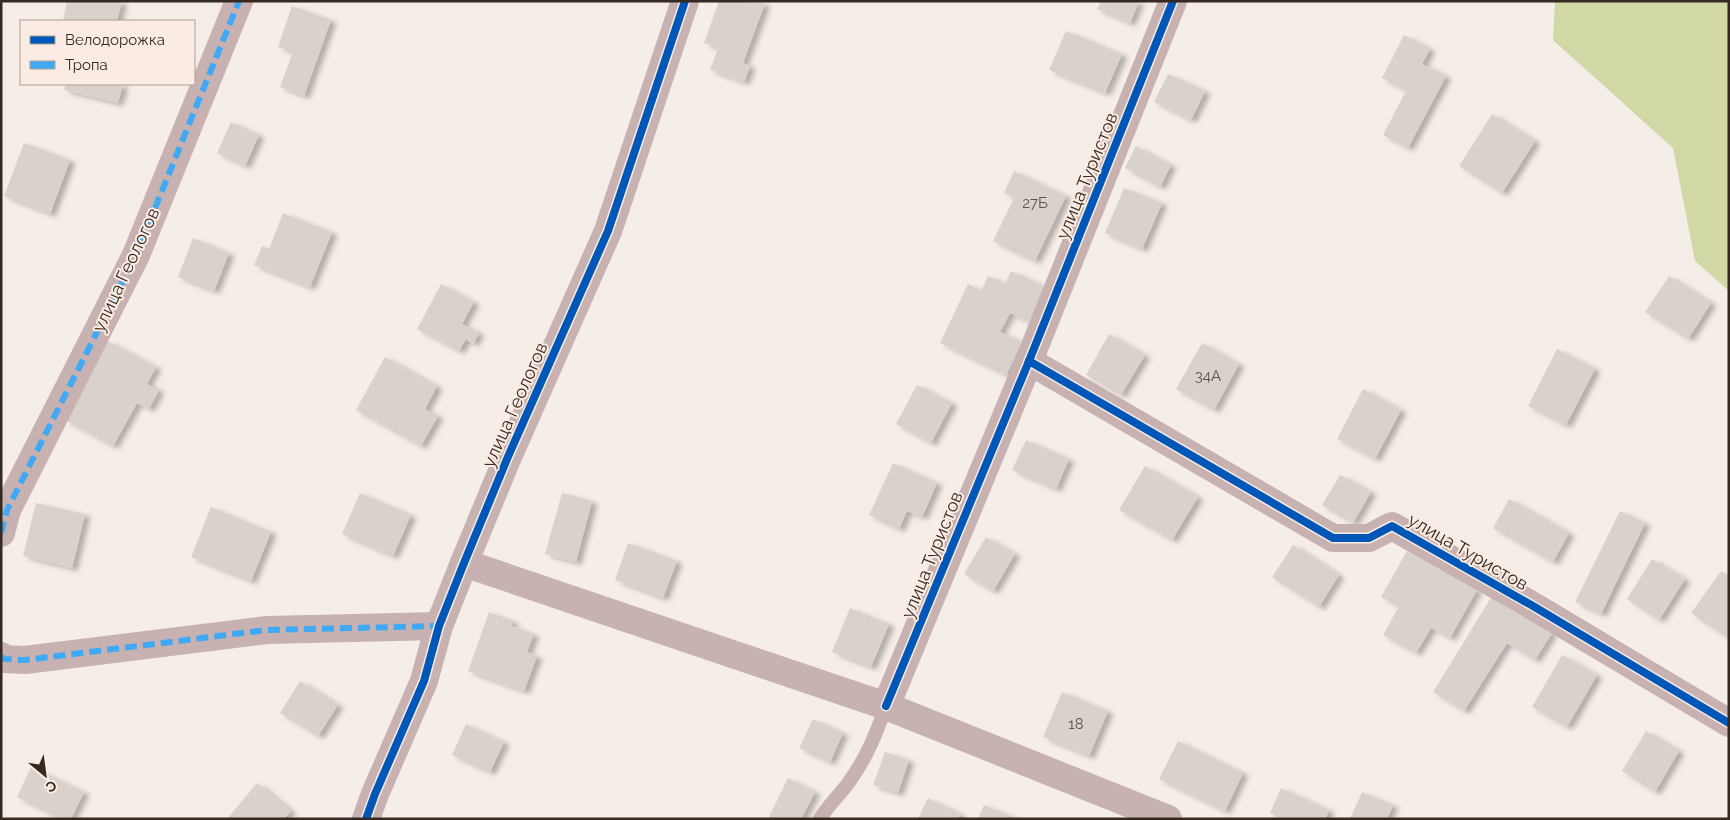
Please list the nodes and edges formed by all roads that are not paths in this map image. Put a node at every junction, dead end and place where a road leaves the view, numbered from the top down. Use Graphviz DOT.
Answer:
graph roads {
  1 [pos="239,1"];
  2 [pos="685,1"];
  3 [pos="1173,1"];
  4 [pos="1029,361"];
  5 [pos="1,533"];
  6 [pos="464,563"];
  7 [pos="438,626"];
  8 [pos="1,656"];
  9 [pos="886,706"];
  10 [pos="1729,723"];
  11 [pos="366,819"];
  12 [pos="820,819"];
  13 [pos="1168,819"];
  1 -- 5 [label="street, улица Геологов"];
  2 -- 6 [label="street, улица Геологов"];
  3 -- 4 [label="street, улица Туристов"];
  4 -- 9 [label="street, улица Туристов"];
  4 -- 10 [label="street, улица Туристов"];
  6 -- 7 [label="street, улица Геологов"];
  6 -- 9 [label="street"];
  7 -- 8 [label="street"];
  7 -- 11 [label="street, улица Геологов"];
  9 -- 12 [label="lane"];
  9 -- 13 [label="street"];
}
